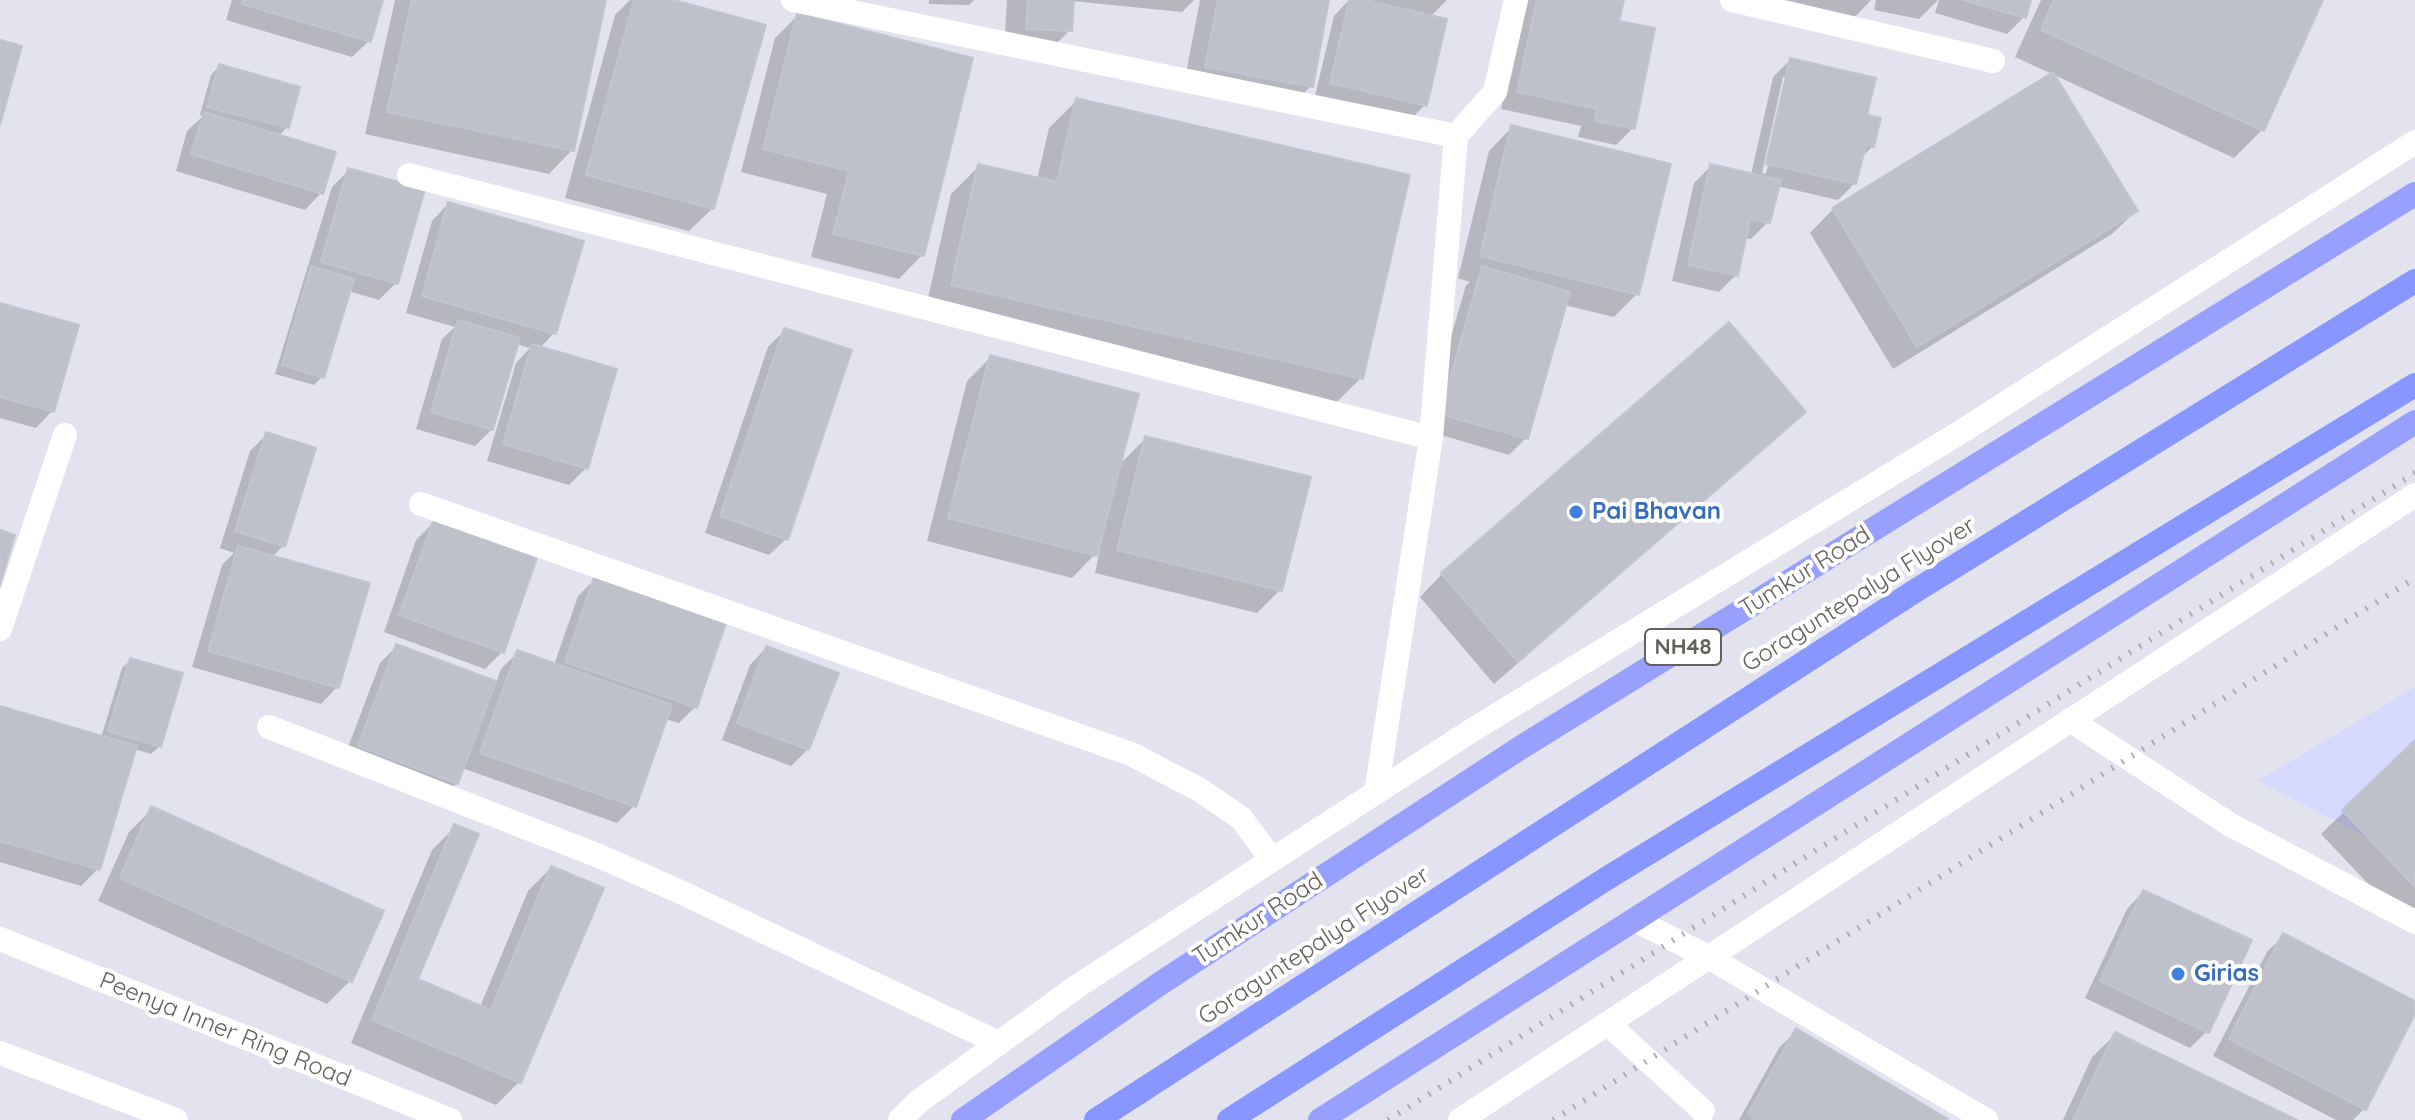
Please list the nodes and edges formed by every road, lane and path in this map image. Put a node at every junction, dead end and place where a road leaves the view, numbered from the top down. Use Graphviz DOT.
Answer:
graph roads {
  1 [pos="793,0"];
  2 [pos="1516,0"];
  3 [pos="1732,0"];
  4 [pos="1993,61"];
  5 [pos="1456,136"];
  6 [pos="2415,142"];
  7 [pos="409,175"];
  8 [pos="2415,194"];
  9 [pos="2415,281"];
  10 [pos="2415,385"];
  11 [pos="2415,422"];
  12 [pos="65,435"];
  13 [pos="1431,438"];
  14 [pos="2415,495"];
  15 [pos="421,504"];
  16 [pos="0,629"];
  17 [pos="2070,720"];
  18 [pos="269,727"];
  19 [pos="1376,793"];
  20 [pos="1272,860"];
  21 [pos="1635,920"];
  22 [pos="2415,922"];
  23 [pos="0,939"];
  24 [pos="1708,957"];
  25 [pos="1608,1024"];
  26 [pos="999,1043"];
  27 [pos="0,1053"];
  28 [pos="1705,1117"];
  29 [pos="176,1120"];
  30 [pos="450,1120"];
  31 [pos="900,1120"];
  32 [pos="963,1120"];
  33 [pos="1096,1120"];
  34 [pos="1229,1120"];
  35 [pos="1320,1120"];
  36 [pos="1460,1120"];
  37 [pos="1986,1120"];
  1 -- 5 [label="street"];
  2 -- 5 [label="street"];
  3 -- 4 [label="street"];
  5 -- 13 [label="street"];
  6 -- 19 [label="street"];
  7 -- 13 [label="street"];
  8 -- 32 [label="highway, Tumkur Road / NH48"];
  9 -- 33 [label="highway, Goraguntepalya Flyover"];
  10 -- 34 [label="highway"];
  11 -- 21 [label="highway"];
  12 -- 16 [label="street"];
  13 -- 19 [label="street"];
  14 -- 17 [label="street"];
  15 -- 20 [label="street"];
  17 -- 22 [label="street"];
  17 -- 24 [label="street"];
  18 -- 26 [label="street"];
  19 -- 20 [label="street"];
  20 -- 26 [label="street"];
  21 -- 24 [label="street"];
  21 -- 35 [label="highway"];
  23 -- 30 [label="street, Peenya Inner Ring Road"];
  24 -- 25 [label="street"];
  24 -- 37 [label="street"];
  25 -- 28 [label="street"];
  25 -- 36 [label="street"];
  26 -- 31 [label="street"];
  27 -- 29 [label="street"];
}
